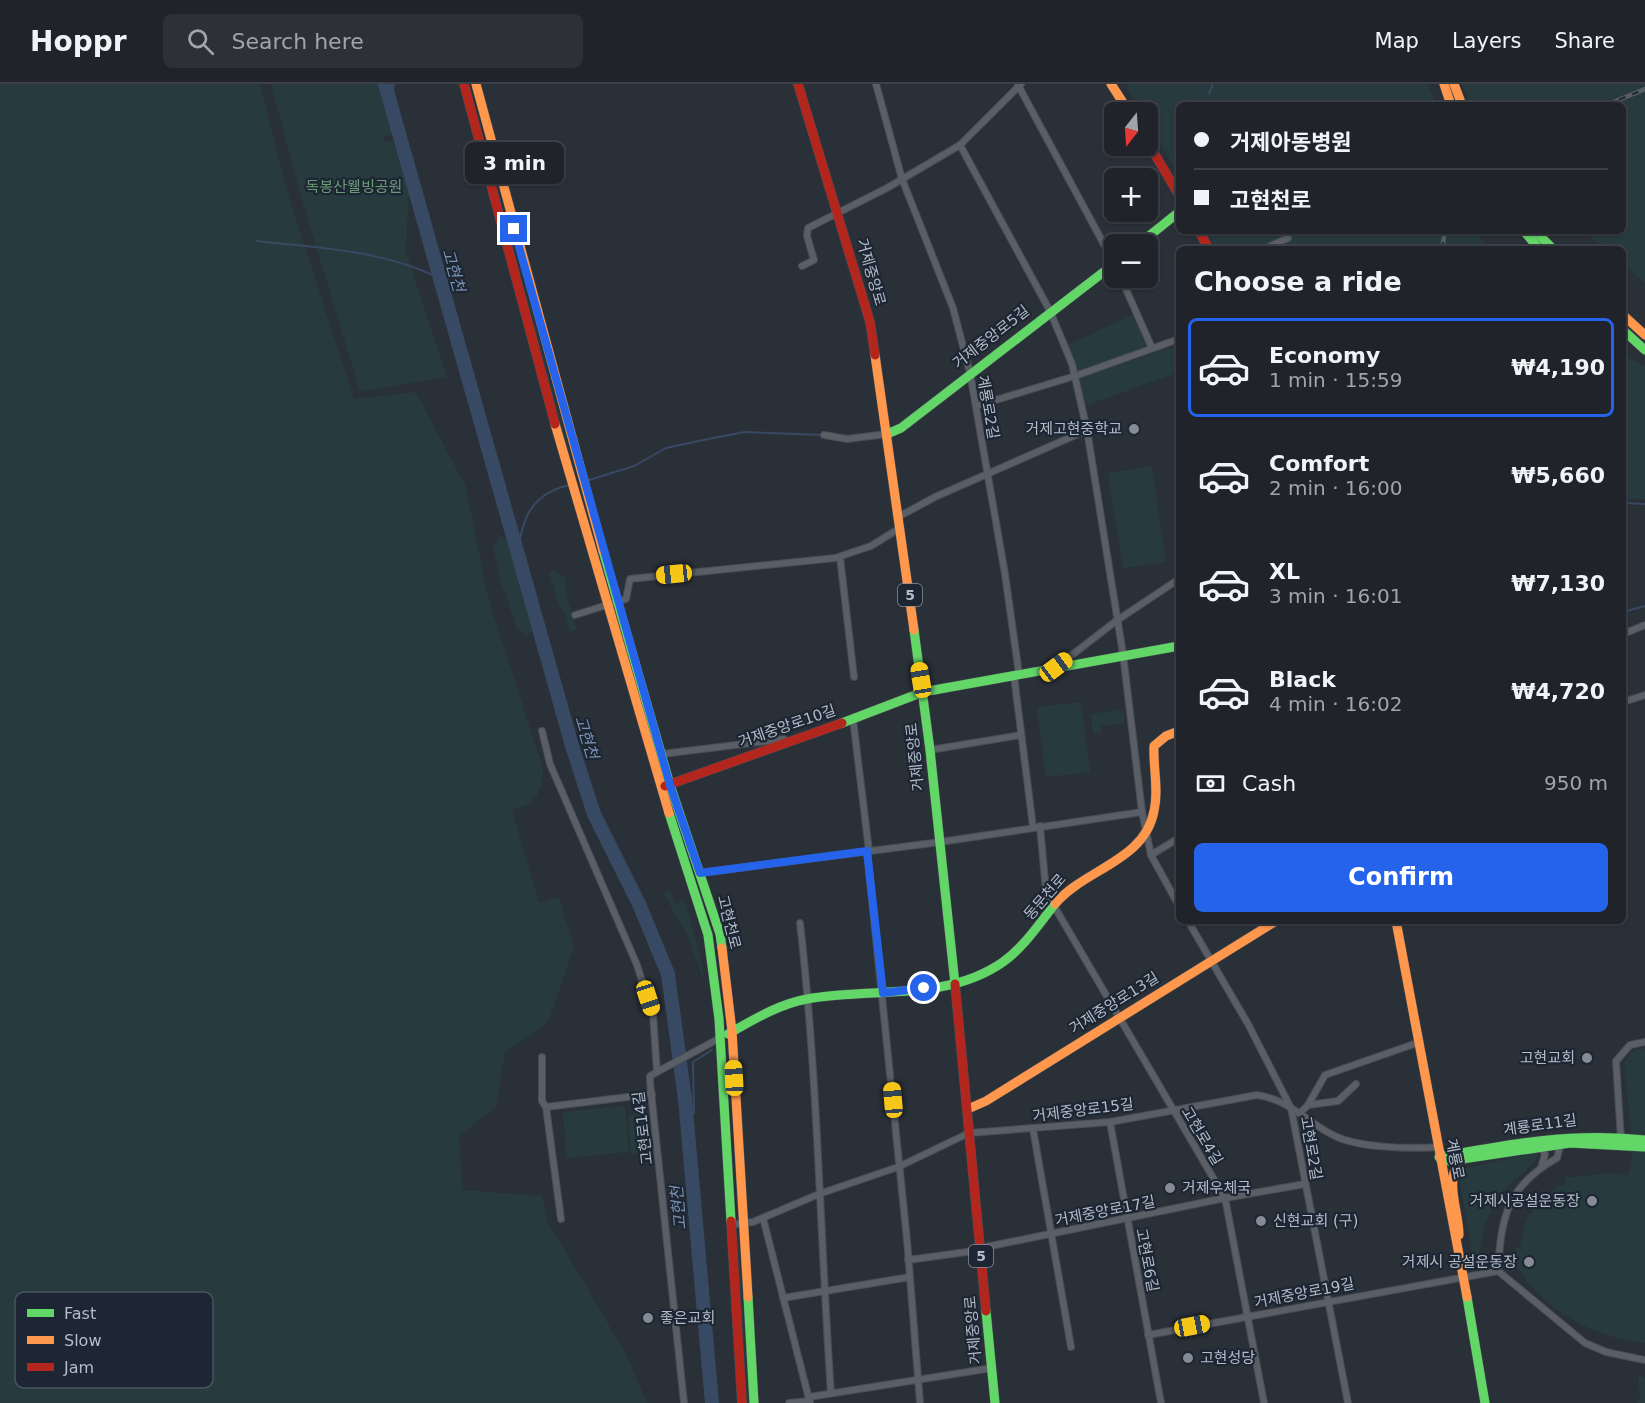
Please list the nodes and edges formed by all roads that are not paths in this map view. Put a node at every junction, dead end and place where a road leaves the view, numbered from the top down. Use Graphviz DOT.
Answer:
graph roads {
  1 [pos="464,84"];
  2 [pos="476,84"];
  3 [pos="798,84"];
  4 [pos="876,84"];
  5 [pos="1111,84"];
  6 [pos="1444,84"];
  7 [pos="1454,84"];
  8 [pos="1019,85"];
  9 [pos="1123,102"];
  10 [pos="1450,102"];
  11 [pos="1461,102"];
  12 [pos="960,144"];
  13 [pos="1156,156"];
  14 [pos="902,179"];
  15 [pos="1176,190"];
  16 [pos="838,212"];
  17 [pos="1176,214"];
  18 [pos="1152,234"];
  19 [pos="1526,234"];
  20 [pos="1539,234"];
  21 [pos="1288,238"];
  22 [pos="1104,245"];
  23 [pos="1271,246"];
  24 [pos="1536,246"];
  25 [pos="1550,246"];
  26 [pos="802,266"];
  27 [pos="1104,271"];
  28 [pos="1125,288"];
  29 [pos="1050,311"];
  30 [pos="1626,318"];
  31 [pos="1626,333"];
  32 [pos="1645,335"];
  33 [pos="1176,340"];
  34 [pos="1152,348"];
  35 [pos="1645,350"];
  36 [pos="970,373"];
  37 [pos="1075,376"];
  38 [pos="976,406"];
  39 [pos="1087,430"];
  40 [pos="887,434"];
  41 [pos="824,435"];
  42 [pos="988,473"];
  43 [pos="898,517"];
  44 [pos="900,528"];
  45 [pos="840,557"];
  46 [pos="1176,581"];
  47 [pos="613,603"];
  48 [pos="575,615"];
  49 [pos="1116,621"];
  50 [pos="1645,626"];
  51 [pos="1626,633"];
  52 [pos="1176,646"];
  53 [pos="1123,654"];
  54 [pos="1056,667"];
  55 [pos="1016,675"];
  56 [pos="854,677"];
  57 [pos="923,693"];
  58 [pos="1645,695"];
  59 [pos="1626,701"];
  60 [pos="853,719"];
  61 [pos="542,731"];
  62 [pos="1176,731"];
  63 [pos="1022,735"];
  64 [pos="790,739"];
  65 [pos="930,750"];
  66 [pos="662,754"];
  67 [pos="665,786"];
  68 [pos="1142,812"];
  69 [pos="1037,827"];
  70 [pos="1147,836"];
  71 [pos="1176,840"];
  72 [pos="940,842"];
  73 [pos="868,851"];
  74 [pos="1151,855"];
  75 [pos="700,873"];
  76 [pos="1176,901"];
  77 [pos="1051,910"];
  78 [pos="800,923"];
  79 [pos="1190,924"];
  80 [pos="1270,924"];
  81 [pos="1397,924"];
  82 [pos="1211,962"];
  83 [pos="955,983"];
  84 [pos="883,993"];
  85 [pos="809,999"];
  86 [pos="1120,1017"];
  87 [pos="732,1031"];
  88 [pos="717,1040"];
  89 [pos="1645,1042"];
  90 [pos="1417,1043"];
  91 [pos="542,1058"];
  92 [pos="657,1072"];
  93 [pos="1356,1084"];
  94 [pos="652,1094"];
  95 [pos="1308,1105"];
  96 [pos="546,1107"];
  97 [pos="1292,1108"];
  98 [pos="968,1109"];
  99 [pos="1172,1109"];
  100 [pos="1300,1113"];
  101 [pos="1110,1122"];
  102 [pos="1033,1129"];
  103 [pos="969,1133"];
  104 [pos="1436,1136"];
  105 [pos="1621,1139"];
  106 [pos="1645,1140"];
  107 [pos="1561,1142"];
  108 [pos="1540,1145"];
  109 [pos="1645,1147"];
  110 [pos="1439,1155"];
  111 [pos="1462,1156"];
  112 [pos="898,1167"];
  113 [pos="1539,1170"];
  114 [pos="1305,1184"];
  115 [pos="819,1194"];
  116 [pos="1225,1197"];
  117 [pos="763,1218"];
  118 [pos="561,1219"];
  119 [pos="1127,1220"];
  120 [pos="744,1223"];
  121 [pos="732,1225"];
  122 [pos="1051,1234"];
  123 [pos="1457,1244"];
  124 [pos="981,1249"];
  125 [pos="908,1260"];
  126 [pos="1498,1271"];
  127 [pos="1464,1276"];
  128 [pos="910,1277"];
  129 [pos="823,1290"];
  130 [pos="783,1298"];
  131 [pos="1327,1300"];
  132 [pos="1247,1316"];
  133 [pos="1148,1335"];
  134 [pos="1071,1347"];
  135 [pos="1644,1359"];
  136 [pos="992,1368"];
  137 [pos="917,1378"];
  138 [pos="831,1393"];
  139 [pos="810,1400"];
  140 [pos="684,1403"];
  141 [pos="742,1403"];
  142 [pos="754,1403"];
  143 [pos="789,1403"];
  144 [pos="920,1403"];
  145 [pos="995,1403"];
  146 [pos="1161,1403"];
  147 [pos="1264,1403"];
  148 [pos="1348,1403"];
  149 [pos="1485,1403"];
  1 -- 47 [label="main road, 고현천로"];
  2 -- 47 [label="main road, 고현천로"];
  3 -- 16 [label="main road, 거제중앙로 / 5"];
  4 -- 14 [label="street, 계룡로2길"];
  5 -- 9 [label="main road"];
  6 -- 10 [label="main road"];
  7 -- 11 [label="main road"];
  8 -- 12 [label="street"];
  8 -- 22 [label="street"];
  12 -- 14 [label="street"];
  12 -- 29 [label="street"];
  13 -- 15 [label="main road"];
  14 -- 16 [label="street"];
  14 -- 36 [label="street, 계룡로2길"];
  16 -- 26 [label="street"];
  16 -- 40 [label="main road, 거제중앙로 / 5"];
  17 -- 18 [label="main road"];
  19 -- 24 [label="main road"];
  20 -- 25 [label="main road"];
  21 -- 23 [label="street"];
  27 -- 29 [label="main road, 거제중앙로5길"];
  28 -- 34 [label="street"];
  29 -- 36 [label="main road, 거제중앙로5길"];
  29 -- 37 [label="street"];
  30 -- 32 [label="main road"];
  31 -- 35 [label="main road"];
  33 -- 34 [label="street"];
  34 -- 37 [label="street"];
  36 -- 38 [label="street, 계룡로2길"];
  36 -- 40 [label="main road, 거제중앙로5길"];
  37 -- 38 [label="street"];
  37 -- 39 [label="street"];
  38 -- 42 [label="street, 계룡로2길"];
  39 -- 42 [label="street"];
  39 -- 49 [label="street"];
  40 -- 41 [label="street"];
  40 -- 43 [label="main road, 거제중앙로 / 5"];
  42 -- 43 [label="street"];
  42 -- 55 [label="street, 계룡로2길"];
  43 -- 44 [label="main road, 거제중앙로 / 5"];
  44 -- 45 [label="street"];
  44 -- 57 [label="main road, 거제중앙로 / 5"];
  45 -- 47 [label="street"];
  45 -- 56 [label="street"];
  46 -- 49 [label="street"];
  47 -- 48 [label="street"];
  47 -- 66 [label="main road, 고현천로"];
  47 -- 67 [label="main road, 고현천로"];
  49 -- 53 [label="street"];
  49 -- 54 [label="street"];
  50 -- 51 [label="street"];
  52 -- 53 [label="main road, 거제중앙로10길"];
  53 -- 54 [label="main road, 거제중앙로10길"];
  53 -- 68 [label="street"];
  54 -- 55 [label="main road, 거제중앙로10길"];
  55 -- 57 [label="main road, 거제중앙로10길"];
  55 -- 63 [label="street, 계룡로2길"];
  57 -- 60 [label="main road, 거제중앙로10길"];
  57 -- 65 [label="main road, 거제중앙로 / 5"];
  58 -- 59 [label="street"];
  60 -- 64 [label="main road, 거제중앙로10길"];
  60 -- 73 [label="street"];
  61 -- 92 [label="street, 고현로14길"];
  62 -- 70 [label="main road"];
  63 -- 65 [label="street"];
  63 -- 69 [label="street, 계룡로2길"];
  64 -- 66 [label="street"];
  64 -- 67 [label="main road, 거제중앙로10길"];
  65 -- 72 [label="main road, 거제중앙로 / 5"];
  66 -- 67 [label="main road, 고현천로"];
  67 -- 75 [label="main road, 고현천로"];
  67 -- 88 [label="main road, 고현천로"];
  68 -- 69 [label="street"];
  68 -- 70 [label="street"];
  69 -- 72 [label="street"];
  69 -- 77 [label="street, 계룡로2길"];
  70 -- 74 [label="street"];
  70 -- 77 [label="main road, 동문천로"];
  71 -- 74 [label="street"];
  72 -- 73 [label="street"];
  72 -- 83 [label="main road, 거제중앙로 / 5"];
  73 -- 75 [label="street"];
  73 -- 84 [label="street"];
  74 -- 76 [label="street"];
  75 -- 87 [label="main road, 고현천로"];
  77 -- 83 [label="main road, 동문천로"];
  77 -- 86 [label="street, 고현로4길"];
  78 -- 85 [label="street"];
  79 -- 82 [label="street, 고현로2길"];
  80 -- 82 [label="main road, 거제중앙로13길"];
  81 -- 90 [label="main road, 계룡로"];
  82 -- 86 [label="main road, 거제중앙로13길"];
  82 -- 97 [label="street, 고현로2길"];
  83 -- 84 [label="main road, 동문천로"];
  83 -- 98 [label="main road, 거제중앙로 / 5"];
  84 -- 85 [label="main road, 동문천로"];
  84 -- 112 [label="street"];
  85 -- 87 [label="main road, 동문천로"];
  85 -- 115 [label="street"];
  86 -- 98 [label="main road, 거제중앙로13길"];
  86 -- 99 [label="street, 고현로4길"];
  87 -- 88 [label="main road, 동문천로"];
  87 -- 120 [label="main road, 고현천로"];
  88 -- 92 [label="street"];
  88 -- 121 [label="main road, 고현천로"];
  89 -- 105 [label="street"];
  90 -- 95 [label="street"];
  90 -- 104 [label="main road, 계룡로"];
  91 -- 96 [label="street"];
  92 -- 94 [label="street, 고현로14길"];
  93 -- 95 [label="street"];
  94 -- 96 [label="street"];
  94 -- 140 [label="street, 고현로14길"];
  95 -- 100 [label="street"];
  96 -- 118 [label="street"];
  97 -- 99 [label="street, 거제중앙로15길"];
  97 -- 100 [label="street, 거제중앙로15길"];
  97 -- 114 [label="street, 고현로2길"];
  98 -- 103 [label="main road, 거제중앙로 / 5"];
  99 -- 101 [label="street, 거제중앙로15길"];
  99 -- 116 [label="street, 고현로4길"];
  100 -- 110 [label="street, 거제중앙로15길"];
  101 -- 102 [label="street, 거제중앙로15길"];
  101 -- 119 [label="street, 고현로6길"];
  102 -- 103 [label="street, 거제중앙로15길"];
  102 -- 122 [label="street"];
  103 -- 112 [label="street"];
  103 -- 124 [label="main road, 거제중앙로 / 5"];
  104 -- 110 [label="main road, 계룡로"];
  104 -- 111 [label="main road"];
  105 -- 106 [label="main road, 계룡로11길"];
  105 -- 107 [label="main road, 계룡로11길"];
  105 -- 109 [label="main road, 계룡로11길"];
  105 -- 111 [label="main road, 계룡로11길"];
  107 -- 108 [label="main road, 계룡로11길"];
  107 -- 113 [label="street"];
  108 -- 111 [label="main road, 계룡로11길"];
  108 -- 113 [label="street"];
  110 -- 111 [label="main road, 계룡로11길"];
  110 -- 123 [label="main road, 계룡로"];
  111 -- 123 [label="main road"];
  112 -- 115 [label="street"];
  112 -- 125 [label="street"];
  113 -- 126 [label="street"];
  114 -- 116 [label="street, 거제중앙로17길"];
  114 -- 131 [label="street, 고현로2길"];
  115 -- 117 [label="street"];
  115 -- 129 [label="street"];
  116 -- 119 [label="street, 거제중앙로17길"];
  116 -- 132 [label="street, 고현로4길"];
  117 -- 120 [label="street"];
  117 -- 130 [label="street"];
  119 -- 122 [label="street, 거제중앙로17길"];
  119 -- 133 [label="street, 고현로6길"];
  120 -- 121 [label="street"];
  120 -- 142 [label="main road, 고현천로"];
  121 -- 141 [label="main road, 고현천로"];
  122 -- 124 [label="street, 거제중앙로17길"];
  122 -- 134 [label="street"];
  123 -- 127 [label="main road, 계룡로"];
  124 -- 125 [label="street, 거제중앙로17길"];
  124 -- 136 [label="main road, 거제중앙로 / 5"];
  125 -- 128 [label="street"];
  126 -- 127 [label="street, 거제중앙로19길"];
  126 -- 135 [label="street"];
  127 -- 131 [label="street, 거제중앙로19길"];
  127 -- 149 [label="main road, 계룡로"];
  128 -- 129 [label="street"];
  128 -- 137 [label="street"];
  129 -- 130 [label="street"];
  129 -- 138 [label="street"];
  130 -- 139 [label="street"];
  131 -- 132 [label="street, 거제중앙로19길"];
  131 -- 148 [label="street, 고현로2길"];
  132 -- 133 [label="street, 거제중앙로19길"];
  132 -- 147 [label="street, 고현로4길"];
  133 -- 146 [label="street, 고현로6길"];
  136 -- 137 [label="street"];
  136 -- 145 [label="main road, 거제중앙로 / 5"];
  137 -- 138 [label="street"];
  137 -- 144 [label="street"];
  138 -- 139 [label="street"];
  139 -- 143 [label="street"];
}
